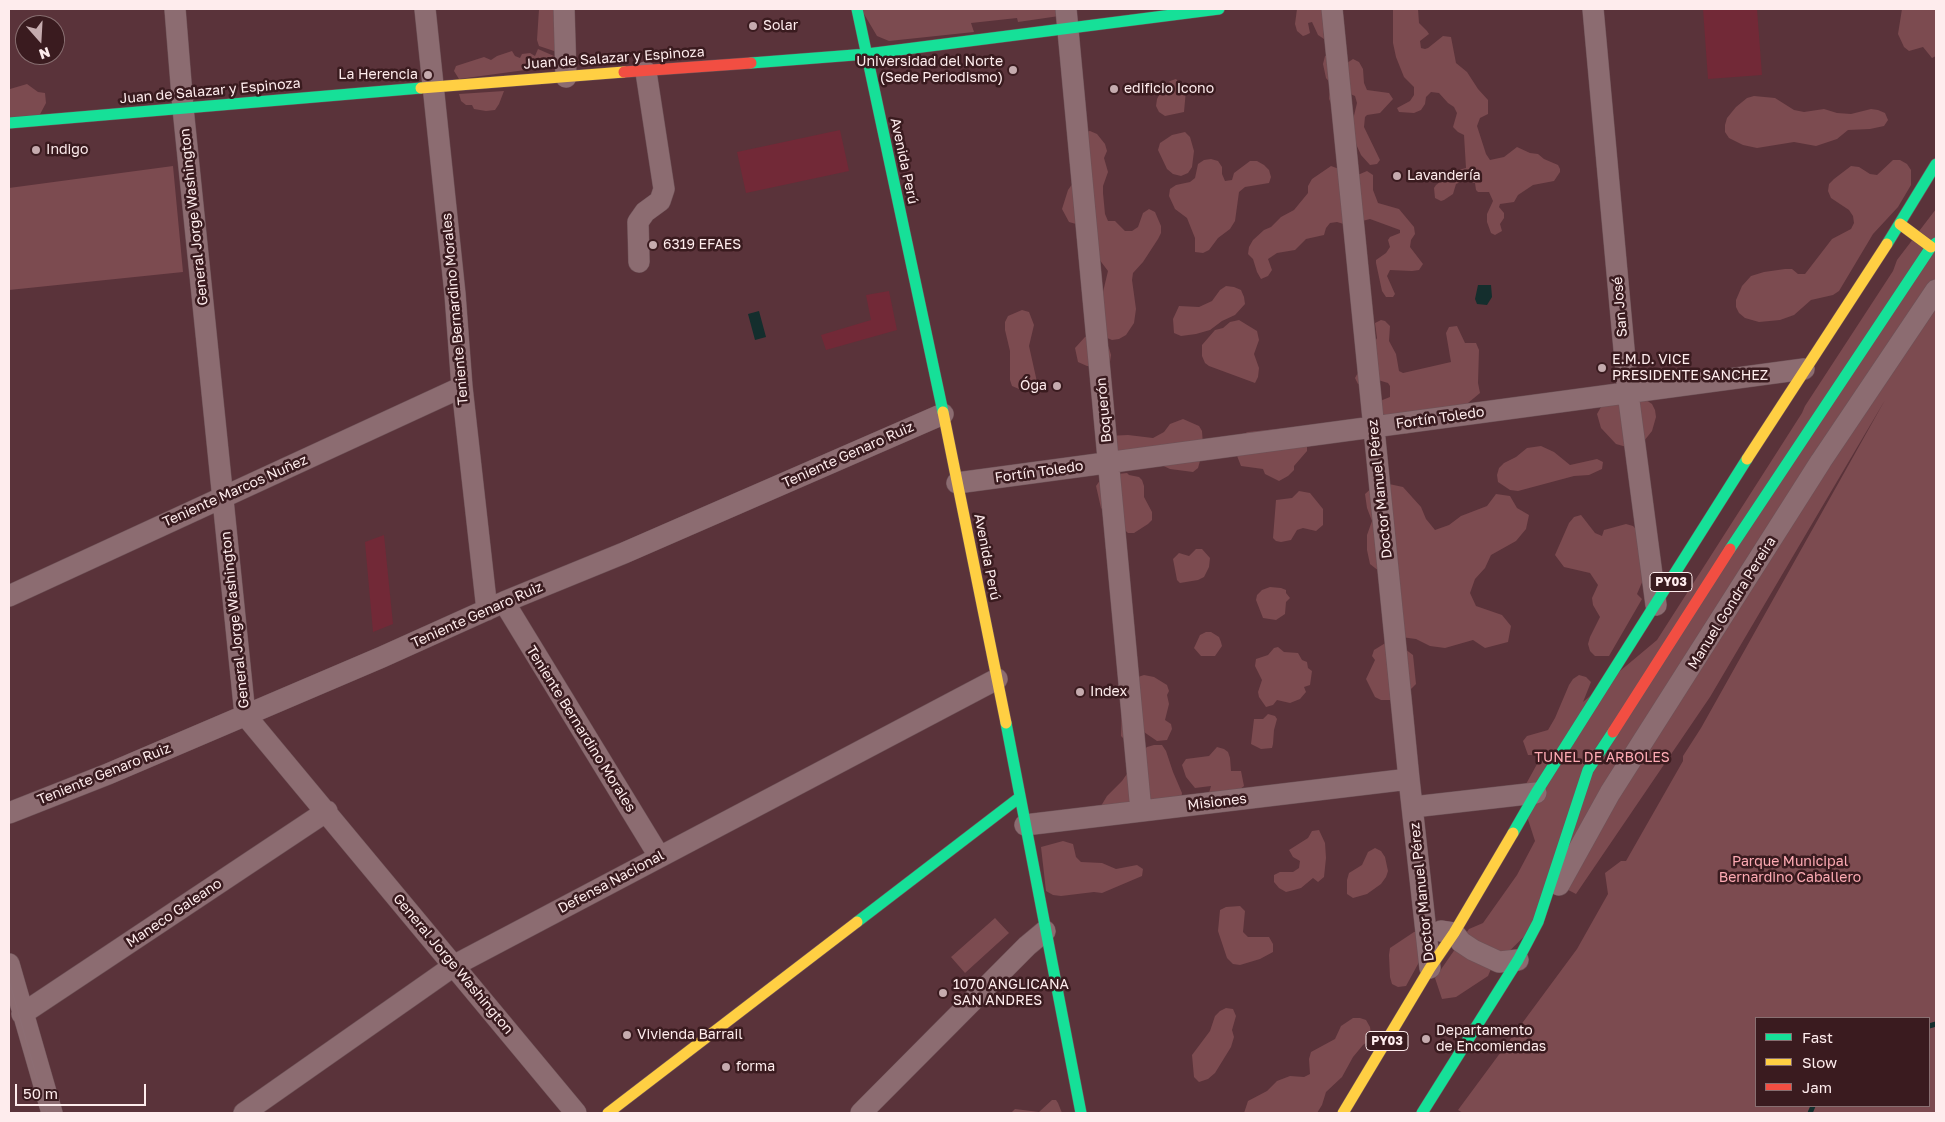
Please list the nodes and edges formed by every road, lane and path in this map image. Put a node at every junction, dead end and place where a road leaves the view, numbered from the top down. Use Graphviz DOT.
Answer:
graph roads {
  1 [pos="175,9"];
  2 [pos="425,9"];
  3 [pos="564,9"];
  4 [pos="857,9"];
  5 [pos="1219,9"];
  6 [pos="1332,9"];
  7 [pos="1593,9"];
  8 [pos="1066,19"];
  9 [pos="863,39"];
  10 [pos="887,52"];
  11 [pos="867,54"];
  12 [pos="843,56"];
  13 [pos="646,72"];
  14 [pos="871,74"];
  15 [pos="566,77"];
  16 [pos="433,87"];
  17 [pos="183,108"];
  18 [pos="9,122"];
  19 [pos="1936,164"];
  20 [pos="1900,224"];
  21 [pos="1935,247"];
  22 [pos="640,262"];
  23 [pos="1936,290"];
  24 [pos="1804,369"];
  25 [pos="462,387"];
  26 [pos="1628,393"];
  27 [pos="943,414"];
  28 [pos="1374,427"];
  29 [pos="1109,463"];
  30 [pos="957,483"];
  31 [pos="223,496"];
  32 [pos="9,596"];
  33 [pos="1656,605"];
  34 [pos="495,606"];
  35 [pos="996,679"];
  36 [pos="245,715"];
  37 [pos="1409,779"];
  38 [pos="1536,793"];
  39 [pos="1020,796"];
  40 [pos="1412,807"];
  41 [pos="327,811"];
  42 [pos="1141,811"];
  43 [pos="9,813"];
  44 [pos="1025,825"];
  45 [pos="659,856"];
  46 [pos="1423,909"];
  47 [pos="1538,922"];
  48 [pos="1045,931"];
  49 [pos="1454,933"];
  50 [pos="1518,960"];
  51 [pos="9,964"];
  52 [pos="454,966"];
  53 [pos="1430,968"];
  54 [pos="22,1014"];
  55 [pos="52,1113"];
  56 [pos="244,1113"];
  57 [pos="576,1113"];
  58 [pos="608,1113"];
  59 [pos="861,1113"];
  60 [pos="1081,1113"];
  61 [pos="1343,1113"];
  62 [pos="1422,1113"];
  1 -- 17 [label="street, General Jorge Washington"];
  2 -- 16 [label="street, Teniente Bernardino Morales"];
  3 -- 15 [label="street"];
  4 -- 9 [label="main road, Avenida Perú"];
  5 -- 8 [label="main road, Juan de Salazar y Espinoza"];
  6 -- 28 [label="street, Doctor Manuel Pérez"];
  7 -- 26 [label="street, San José"];
  8 -- 10 [label="main road, Juan de Salazar y Espinoza"];
  8 -- 29 [label="street, Boquerón"];
  9 -- 10 [label="main road"];
  9 -- 11 [label="main road, Avenida Perú"];
  10 -- 11 [label="main road, Juan de Salazar y Espinoza"];
  10 -- 14 [label="main road"];
  11 -- 12 [label="main road, Juan de Salazar y Espinoza"];
  11 -- 14 [label="main road, Avenida Perú"];
  12 -- 13 [label="main road, Juan de Salazar y Espinoza"];
  12 -- 14 [label="main road"];
  13 -- 15 [label="main road, Juan de Salazar y Espinoza"];
  13 -- 22 [label="street"];
  14 -- 27 [label="main road, Avenida Perú"];
  15 -- 16 [label="main road, Juan de Salazar y Espinoza"];
  16 -- 17 [label="main road, Juan de Salazar y Espinoza"];
  16 -- 25 [label="street, Teniente Bernardino Morales"];
  17 -- 18 [label="main road, Juan de Salazar y Espinoza"];
  17 -- 31 [label="street, General Jorge Washington"];
  19 -- 20 [label="main road, PY03"];
  20 -- 21 [label="main road"];
  20 -- 24 [label="main road, PY03"];
  21 -- 47 [label="main road"];
  23 -- 47 [label="street, Manuel Gondra Pereira"];
  24 -- 26 [label="street, Fortín Toledo"];
  24 -- 33 [label="main road, PY03"];
  25 -- 31 [label="street, Teniente Marcos Nuñez"];
  25 -- 34 [label="street, Teniente Bernardino Morales"];
  26 -- 28 [label="street, Fortín Toledo"];
  26 -- 33 [label="street, San José"];
  27 -- 30 [label="main road, Avenida Perú"];
  27 -- 34 [label="street, Teniente Genaro Ruiz"];
  28 -- 29 [label="street, Fortín Toledo"];
  28 -- 37 [label="street, Doctor Manuel Pérez"];
  29 -- 30 [label="street, Fortín Toledo"];
  29 -- 42 [label="street, Boquerón"];
  30 -- 35 [label="main road, Avenida Perú"];
  31 -- 32 [label="street, Teniente Marcos Nuñez"];
  31 -- 36 [label="street, General Jorge Washington"];
  33 -- 38 [label="main road, PY03"];
  34 -- 36 [label="street, Teniente Genaro Ruiz"];
  34 -- 45 [label="street, Teniente Bernardino Morales"];
  35 -- 39 [label="main road, Avenida Perú"];
  35 -- 45 [label="street, Defensa Nacional"];
  36 -- 41 [label="street, General Jorge Washington"];
  36 -- 43 [label="street, Teniente Genaro Ruiz"];
  37 -- 40 [label="street, Doctor Manuel Pérez"];
  37 -- 42 [label="street, Misiones"];
  38 -- 40 [label="street"];
  38 -- 49 [label="main road, PY03"];
  39 -- 44 [label="main road, Avenida Perú"];
  39 -- 58 [label="main road"];
  40 -- 46 [label="street, Doctor Manuel Pérez"];
  41 -- 52 [label="street, General Jorge Washington"];
  41 -- 54 [label="street, Maneco Galeano"];
  42 -- 44 [label="street, Misiones"];
  44 -- 48 [label="main road, Avenida Perú"];
  45 -- 52 [label="street, Defensa Nacional"];
  46 -- 49 [label="street"];
  46 -- 53 [label="street, Doctor Manuel Pérez"];
  47 -- 50 [label="main road"];
  48 -- 59 [label="street"];
  48 -- 60 [label="main road, Avenida Perú"];
  49 -- 50 [label="street"];
  49 -- 53 [label="main road, PY03"];
  50 -- 62 [label="main road"];
  51 -- 54 [label="street"];
  52 -- 56 [label="street, Defensa Nacional"];
  52 -- 57 [label="street, General Jorge Washington"];
  53 -- 61 [label="main road, PY03"];
  54 -- 55 [label="street"];
}
